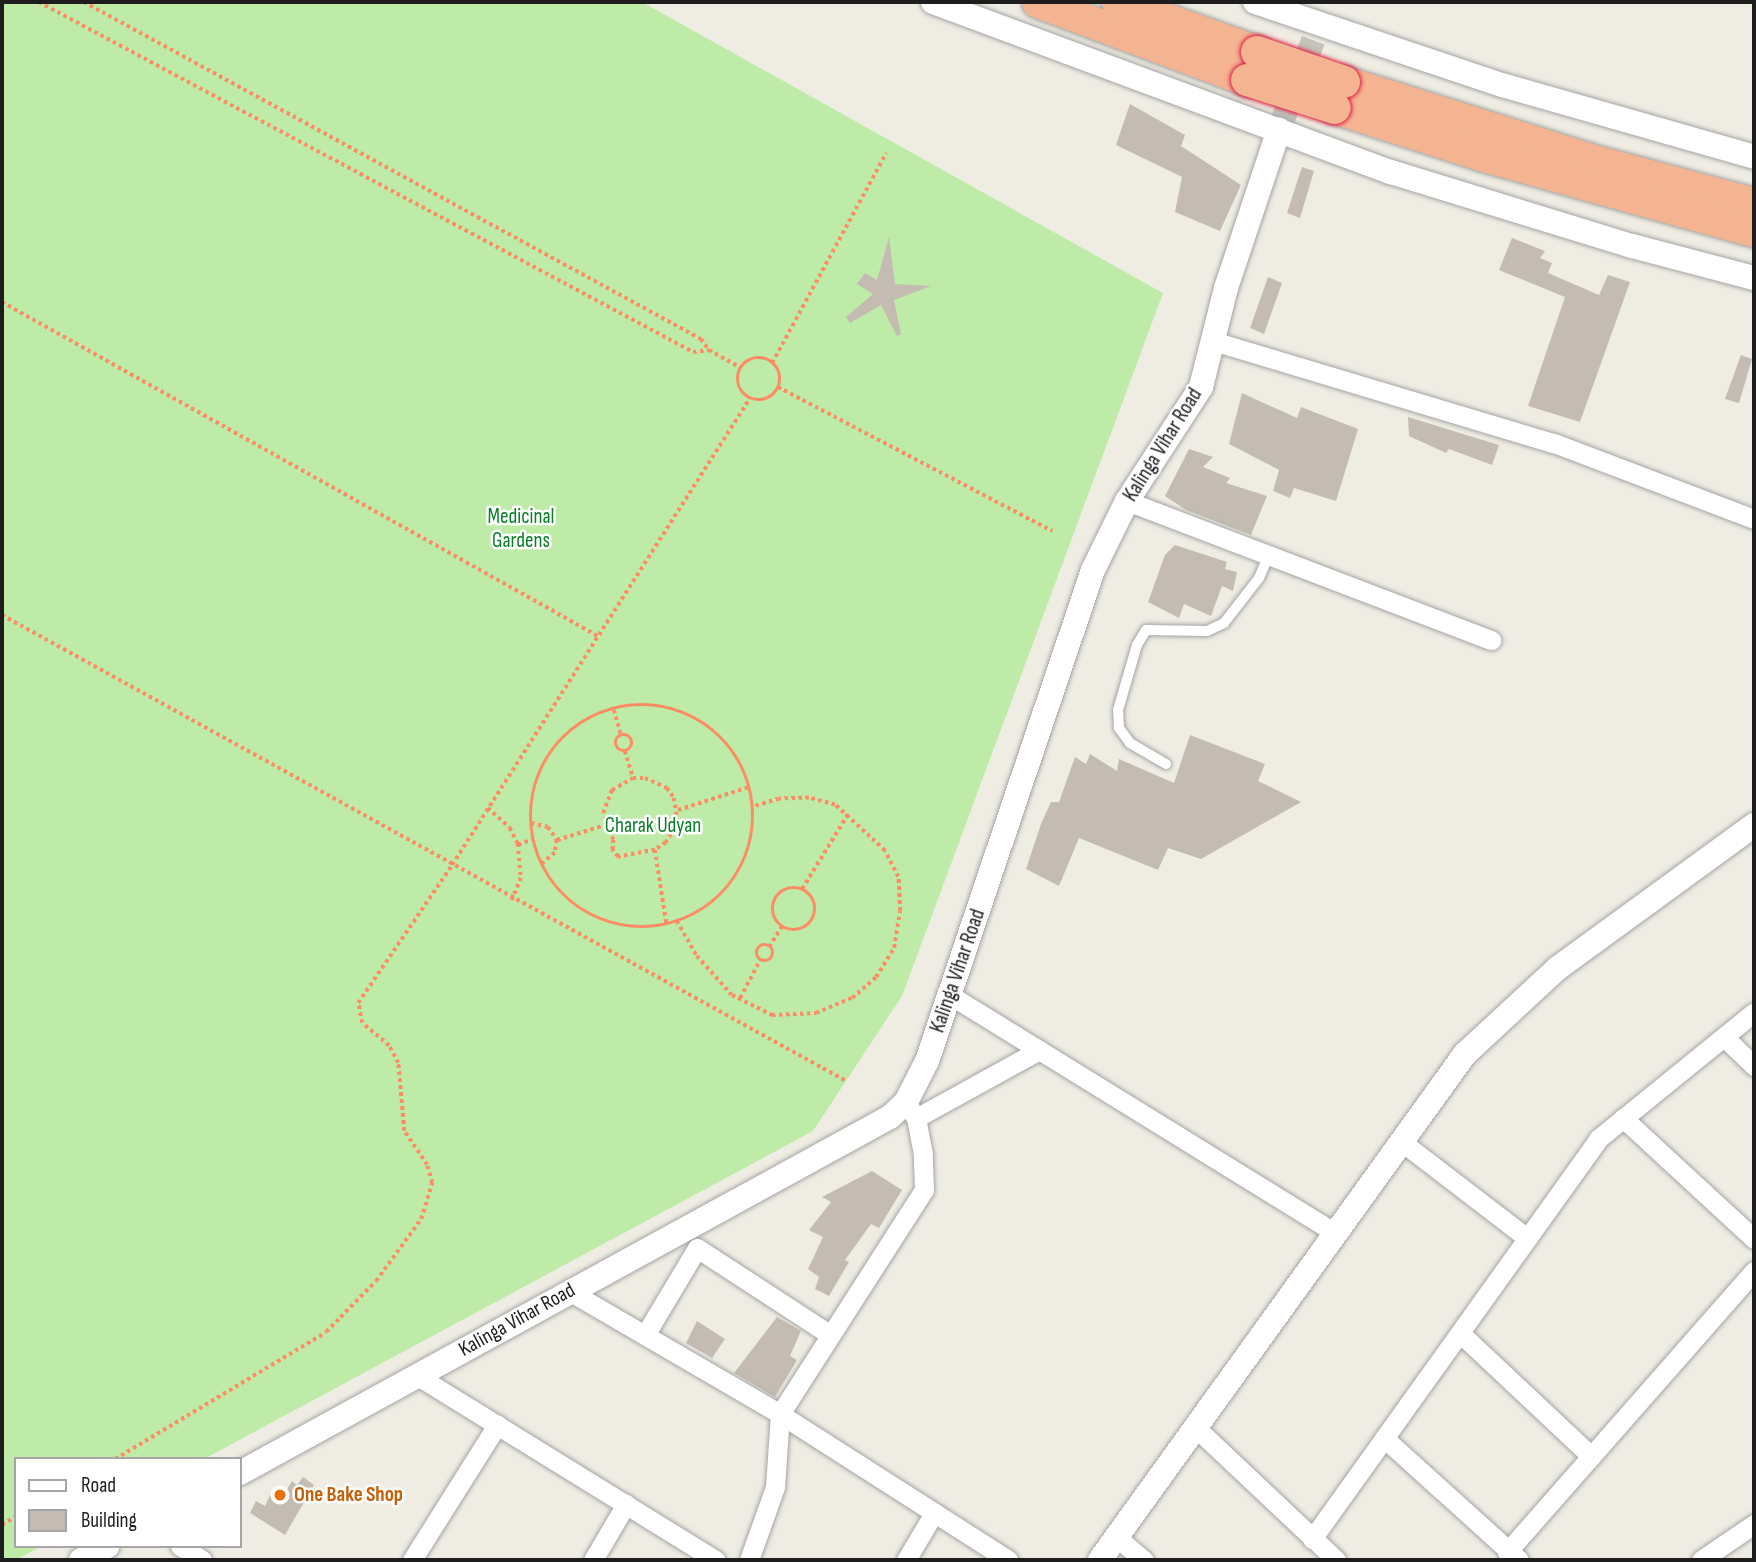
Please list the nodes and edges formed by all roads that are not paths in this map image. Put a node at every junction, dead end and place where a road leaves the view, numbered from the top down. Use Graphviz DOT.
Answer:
graph roads {
  1 [pos="933,2"];
  2 [pos="1038,2"];
  3 [pos="1118,2"];
  4 [pos="1256,2"];
  5 [pos="1252,66"];
  6 [pos="1339,95"];
  7 [pos="1279,130"];
  8 [pos="1754,158"];
  9 [pos="1754,204"];
  10 [pos="1754,231"];
  11 [pos="1754,278"];
  12 [pos="1213,341"];
  13 [pos="1127,501"];
  14 [pos="1754,519"];
  15 [pos="1269,555"];
  16 [pos="1491,640"];
  17 [pos="1166,764"];
  18 [pos="1754,825"];
  19 [pos="950,995"];
  20 [pos="1754,1012"];
  21 [pos="1724,1037"];
  22 [pos="1040,1050"];
  23 [pos="1754,1066"];
  24 [pos="911,1110"];
  25 [pos="1623,1118"];
  26 [pos="1402,1142"];
  27 [pos="1336,1233"];
  28 [pos="1527,1238"];
  29 [pos="1754,1239"];
  30 [pos="1754,1271"];
  31 [pos="569,1291"];
  32 [pos="1460,1333"];
  33 [pos="829,1334"];
  34 [pos="645,1335"];
  35 [pos="416,1375"];
  36 [pos="780,1414"];
  37 [pos="496,1425"];
  38 [pos="1195,1427"];
  39 [pos="1384,1438"];
  40 [pos="1591,1456"];
  41 [pos="242,1472"];
  42 [pos="626,1504"];
  43 [pos="934,1513"];
  44 [pos="1754,1524"];
  45 [pos="1115,1536"];
  46 [pos="1312,1539"];
  47 [pos="103,1548"];
  48 [pos="183,1548"];
  49 [pos="1513,1556"];
  50 [pos="81,1560"];
  51 [pos="202,1560"];
  52 [pos="412,1560"];
  53 [pos="593,1560"];
  54 [pos="716,1560"];
  55 [pos="749,1560"];
  56 [pos="906,1560"];
  57 [pos="1008,1560"];
  58 [pos="1100,1560"];
  59 [pos="1144,1560"];
  60 [pos="1336,1560"];
  61 [pos="1700,1560"];
  1 -- 7 [label="street"];
  2 -- 5 [label="highway"];
  3 -- 5 [label="highway"];
  4 -- 8 [label="street"];
  5 -- 6 [label="highway, bridge"];
  6 -- 9 [label="highway"];
  6 -- 10 [label="highway"];
  7 -- 11 [label="street"];
  7 -- 12 [label="street, Kalinga Vihar Road"];
  12 -- 13 [label="street, Kalinga Vihar Road"];
  12 -- 14 [label="street"];
  13 -- 15 [label="street"];
  13 -- 19 [label="street, Kalinga Vihar Road"];
  15 -- 16 [label="street"];
  15 -- 17 [label="lane"];
  18 -- 26 [label="street"];
  19 -- 22 [label="street"];
  19 -- 24 [label="street, Kalinga Vihar Road"];
  20 -- 21 [label="street"];
  21 -- 23 [label="street"];
  21 -- 25 [label="street"];
  22 -- 24 [label="street"];
  22 -- 27 [label="street"];
  24 -- 31 [label="street, Kalinga Vihar Road"];
  24 -- 33 [label="street"];
  25 -- 28 [label="street"];
  25 -- 29 [label="street"];
  26 -- 27 [label="street"];
  26 -- 28 [label="street"];
  27 -- 38 [label="street"];
  28 -- 32 [label="street"];
  30 -- 40 [label="street"];
  31 -- 34 [label="street"];
  31 -- 35 [label="street, Kalinga Vihar Road"];
  32 -- 39 [label="street"];
  32 -- 40 [label="street"];
  33 -- 34 [label="street"];
  33 -- 36 [label="street"];
  34 -- 36 [label="street"];
  35 -- 37 [label="street"];
  35 -- 41 [label="street, Kalinga Vihar Road"];
  36 -- 43 [label="street"];
  36 -- 55 [label="street"];
  37 -- 42 [label="street"];
  37 -- 52 [label="street"];
  38 -- 45 [label="street"];
  38 -- 46 [label="street"];
  39 -- 46 [label="street"];
  39 -- 49 [label="street"];
  40 -- 49 [label="street"];
  42 -- 53 [label="street"];
  42 -- 54 [label="street"];
  43 -- 56 [label="street"];
  43 -- 57 [label="street"];
  44 -- 61 [label="street"];
  45 -- 58 [label="street"];
  45 -- 59 [label="street"];
  46 -- 60 [label="street"];
  47 -- 50 [label="street"];
  48 -- 51 [label="street"];
}
